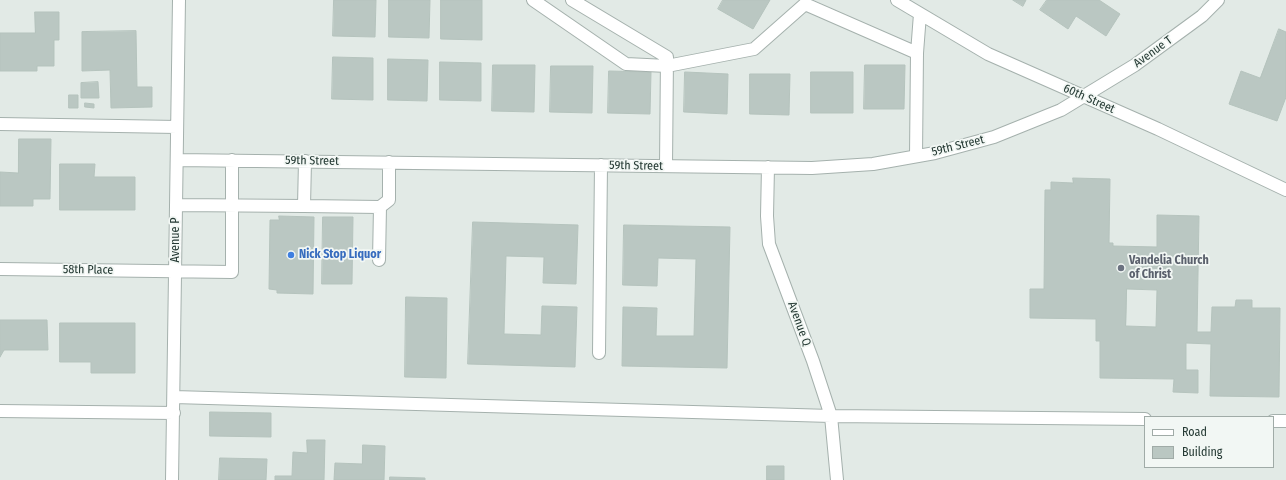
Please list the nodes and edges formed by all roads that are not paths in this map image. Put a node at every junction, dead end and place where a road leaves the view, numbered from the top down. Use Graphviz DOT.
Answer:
graph roads {
  1 [pos="179,0"];
  2 [pos="533,0"];
  3 [pos="572,0"];
  4 [pos="897,0"];
  5 [pos="1218,0"];
  6 [pos="806,2"];
  7 [pos="920,14"];
  8 [pos="917,53"];
  9 [pos="666,66"];
  10 [pos="1083,96"];
  11 [pos="0,124"];
  12 [pos="177,127"];
  13 [pos="916,156"];
  14 [pos="177,160"];
  15 [pos="232,160"];
  16 [pos="305,161"];
  17 [pos="389,162"];
  18 [pos="601,165"];
  19 [pos="666,166"];
  20 [pos="768,167"];
  21 [pos="1286,190"];
  22 [pos="176,205"];
  23 [pos="231,206"];
  24 [pos="304,206"];
  25 [pos="380,207"];
  26 [pos="379,260"];
  27 [pos="0,269"];
  28 [pos="175,272"];
  29 [pos="599,353"];
  30 [pos="174,397"];
  31 [pos="0,411"];
  32 [pos="174,414"];
  33 [pos="831,416"];
  34 [pos="1144,419"];
  35 [pos="1274,420"];
  36 [pos="1286,421"];
  37 [pos="172,480"];
  38 [pos="837,480"];
  1 -- 12 [label="street, Avenue P"];
  2 -- 9 [label="street"];
  3 -- 9 [label="street"];
  4 -- 7 [label="street, 60th Street"];
  5 -- 10 [label="street, Avenue T"];
  6 -- 8 [label="street"];
  6 -- 9 [label="street"];
  7 -- 8 [label="street"];
  7 -- 10 [label="street, 60th Street"];
  8 -- 13 [label="street"];
  9 -- 19 [label="street"];
  10 -- 13 [label="street, 59th Street"];
  10 -- 21 [label="street, 60th Street"];
  11 -- 12 [label="street"];
  12 -- 14 [label="street, Avenue P"];
  13 -- 20 [label="street, 59th Street"];
  14 -- 15 [label="street, 59th Street"];
  14 -- 22 [label="street, Avenue P"];
  15 -- 16 [label="street, 59th Street"];
  15 -- 23 [label="street"];
  16 -- 17 [label="street, 59th Street"];
  16 -- 24 [label="street"];
  17 -- 18 [label="street, 59th Street"];
  17 -- 25 [label="street"];
  18 -- 19 [label="street, 59th Street"];
  18 -- 29 [label="street"];
  19 -- 20 [label="street, 59th Street"];
  20 -- 33 [label="street, Avenue Q"];
  22 -- 23 [label="street"];
  22 -- 28 [label="street, Avenue P"];
  23 -- 24 [label="street"];
  23 -- 28 [label="street, 58th Place"];
  24 -- 25 [label="street"];
  25 -- 26 [label="street"];
  27 -- 28 [label="street, 58th Place"];
  28 -- 30 [label="street, Avenue P"];
  30 -- 32 [label="street, Avenue P"];
  30 -- 33 [label="street"];
  31 -- 32 [label="street"];
  32 -- 37 [label="street, Avenue P"];
  33 -- 34 [label="street"];
  33 -- 38 [label="street, Avenue Q"];
  35 -- 36 [label="street"];
}
